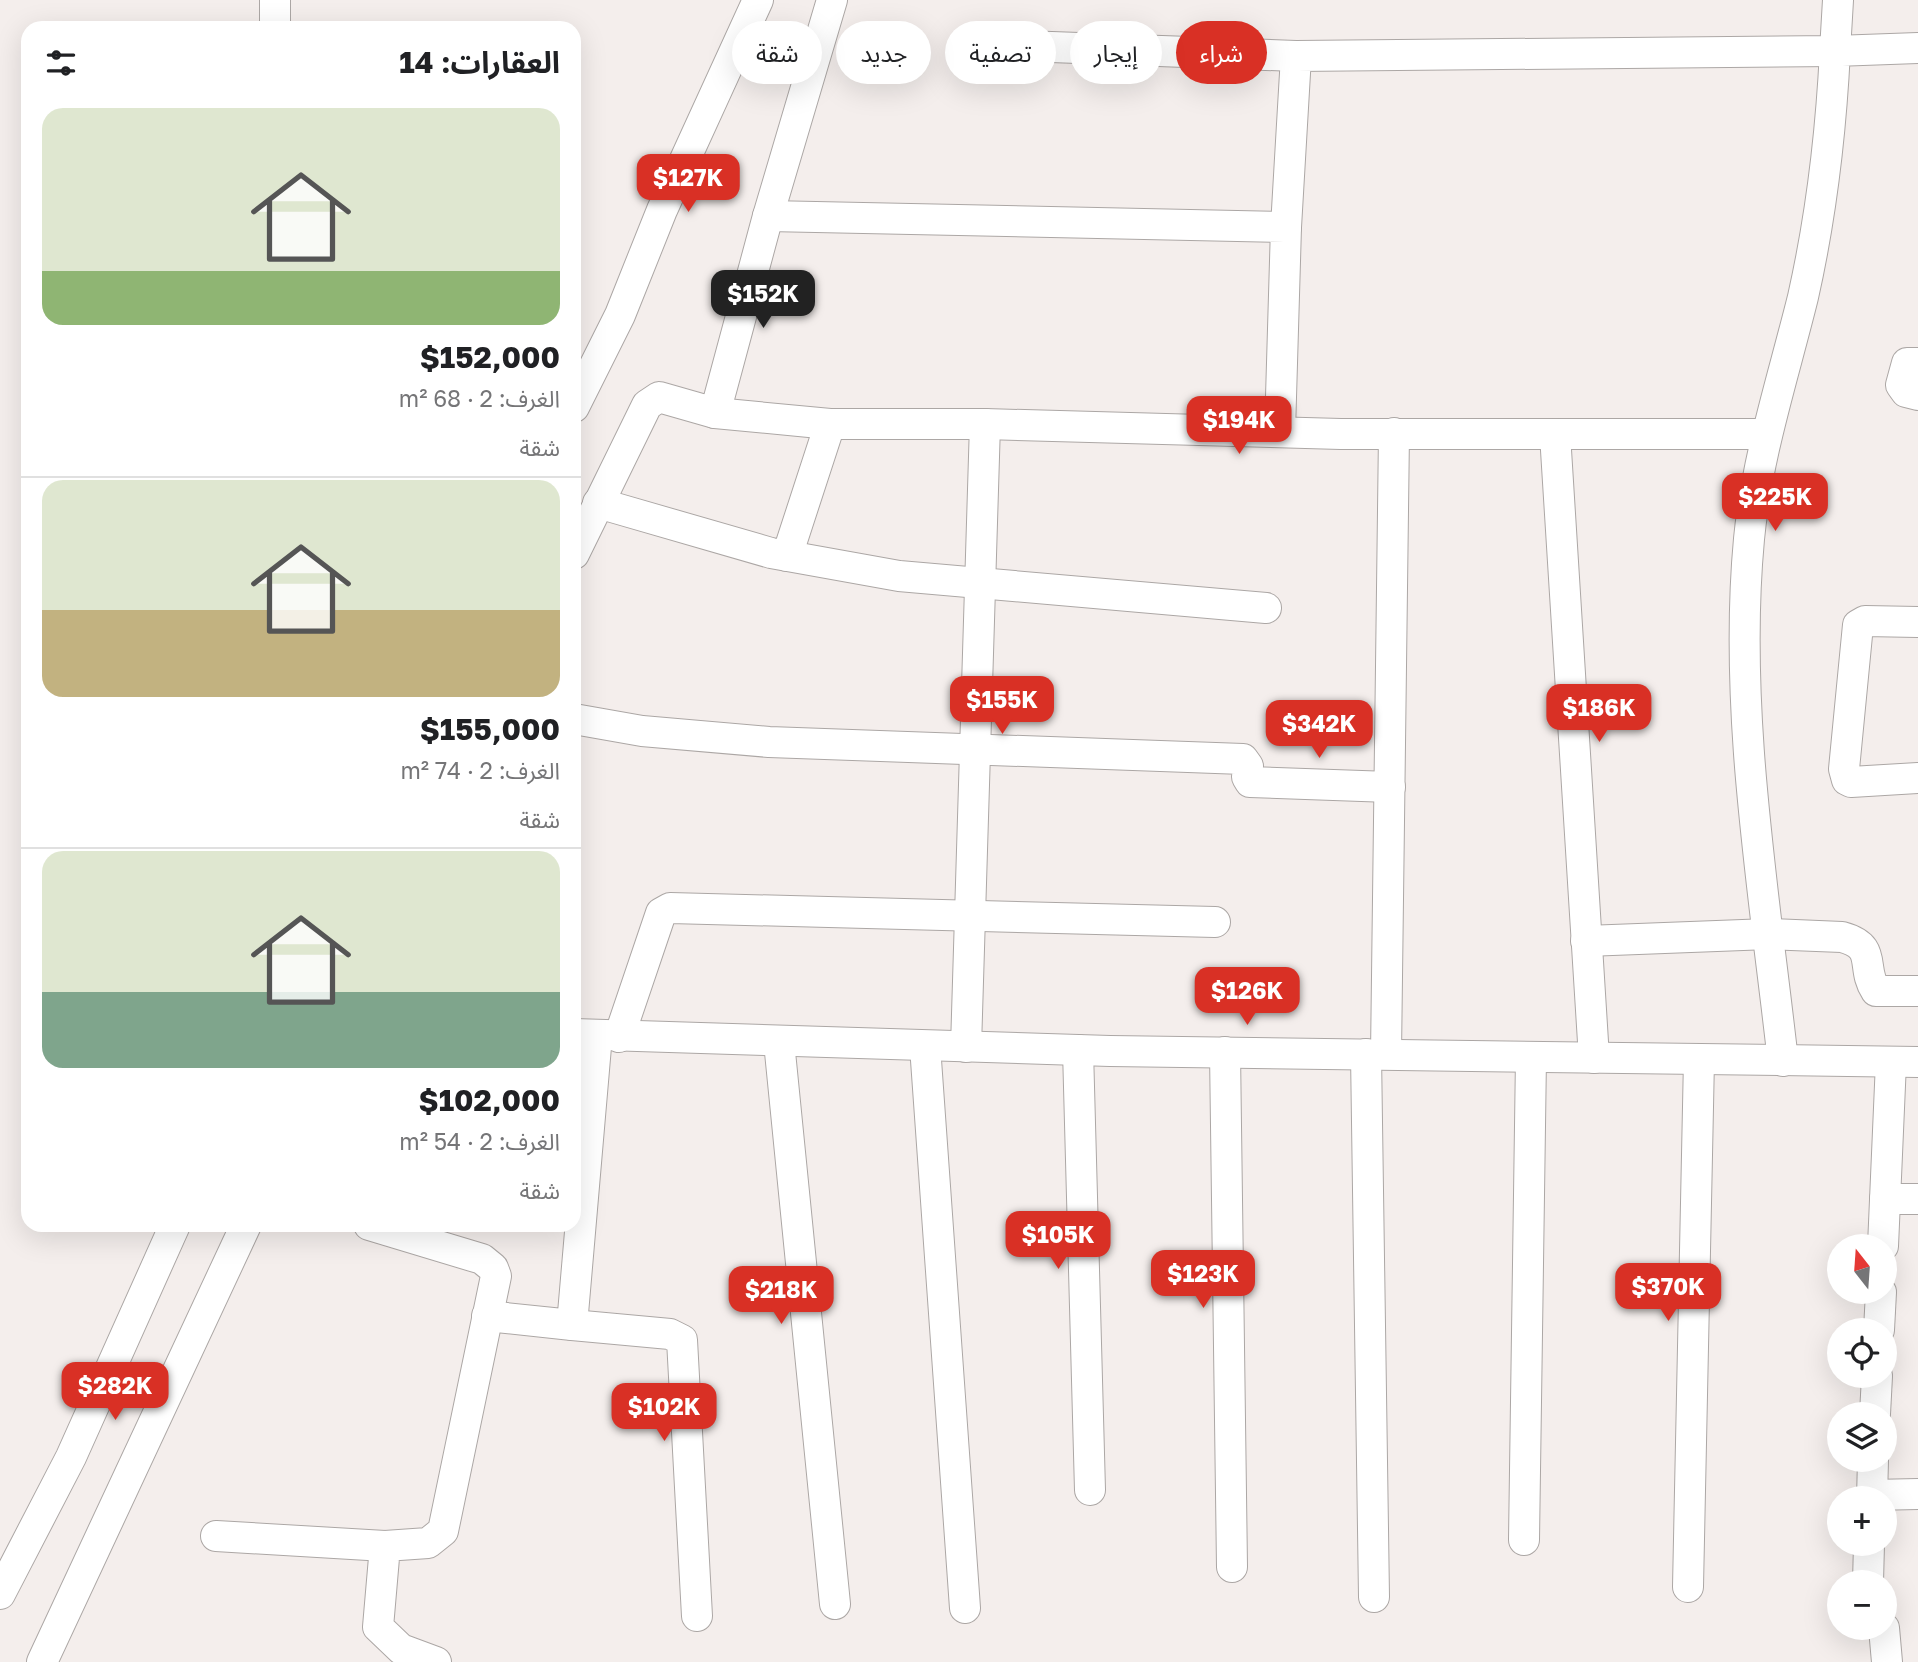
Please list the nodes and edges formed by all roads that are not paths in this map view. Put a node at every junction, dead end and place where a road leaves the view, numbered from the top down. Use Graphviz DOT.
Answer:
graph roads {
  1 [pos="275,0"];
  2 [pos="758,0"];
  3 [pos="832,0"];
  4 [pos="1838,0"];
  5 [pos="275,21"];
  6 [pos="1056,47"];
  7 [pos="1918,48"];
  8 [pos="1835,51"];
  9 [pos="1296,56"];
  10 [pos="768,216"];
  11 [pos="1286,227"];
  12 [pos="1918,363"];
  13 [pos="581,393"];
  14 [pos="1918,395"];
  15 [pos="715,413"];
  16 [pos="830,424"];
  17 [pos="985,424"];
  18 [pos="1280,431"];
  19 [pos="1394,433"];
  20 [pos="1555,434"];
  21 [pos="1766,434"];
  22 [pos="598,503"];
  23 [pos="581,539"];
  24 [pos="787,556"];
  25 [pos="980,583"];
  26 [pos="1266,608"];
  27 [pos="1918,622"];
  28 [pos="581,720"];
  29 [pos="976,748"];
  30 [pos="1918,778"];
  31 [pos="1390,787"];
  32 [pos="971,917"];
  33 [pos="1215,922"];
  34 [pos="1769,934"];
  35 [pos="1586,941"];
  36 [pos="1918,991"];
  37 [pos="597,1035"];
  38 [pos="779,1042"];
  39 [pos="925,1046"];
  40 [pos="966,1047"];
  41 [pos="1077,1050"];
  42 [pos="1225,1052"];
  43 [pos="1376,1054"];
  44 [pos="1531,1057"];
  45 [pos="1594,1058"];
  46 [pos="1699,1059"];
  47 [pos="1783,1060"];
  48 [pos="1905,1062"];
  49 [pos="1885,1199"];
  50 [pos="1918,1199"];
  51 [pos="581,1221"];
  52 [pos="172,1232"];
  53 [pos="243,1232"];
  54 [pos="392,1232"];
  55 [pos="580,1232"];
  56 [pos="1884,1234"];
  57 [pos="487,1316"];
  58 [pos="572,1325"];
  59 [pos="1090,1490"];
  60 [pos="1918,1494"];
  61 [pos="1897,1495"];
  62 [pos="216,1536"];
  63 [pos="1524,1540"];
  64 [pos="385,1546"];
  65 [pos="1232,1567"];
  66 [pos="1688,1587"];
  67 [pos="0,1594"];
  68 [pos="1374,1597"];
  69 [pos="835,1604"];
  70 [pos="965,1608"];
  71 [pos="697,1616"];
  72 [pos="1885,1640"];
  73 [pos="42,1662"];
  74 [pos="436,1662"];
  75 [pos="1887,1662"];
  1 -- 5 [label="street"];
  2 -- 13 [label="street"];
  3 -- 10 [label="street"];
  4 -- 8 [label="street"];
  6 -- 9 [label="street"];
  7 -- 8 [label="street"];
  8 -- 9 [label="street"];
  8 -- 21 [label="street"];
  9 -- 11 [label="street"];
  10 -- 11 [label="street"];
  10 -- 15 [label="street"];
  11 -- 18 [label="street"];
  12 -- 14 [label="street"];
  15 -- 16 [label="street"];
  15 -- 22 [label="street"];
  16 -- 17 [label="street"];
  16 -- 24 [label="street"];
  17 -- 18 [label="street"];
  17 -- 25 [label="street"];
  18 -- 19 [label="street"];
  19 -- 20 [label="street"];
  19 -- 31 [label="street"];
  20 -- 21 [label="street"];
  20 -- 35 [label="street"];
  21 -- 34 [label="street"];
  22 -- 23 [label="street"];
  22 -- 24 [label="street"];
  24 -- 25 [label="street"];
  25 -- 26 [label="street"];
  25 -- 29 [label="street"];
  27 -- 30 [label="street"];
  28 -- 29 [label="street"];
  29 -- 31 [label="street"];
  29 -- 32 [label="street"];
  31 -- 43 [label="street"];
  32 -- 33 [label="street"];
  32 -- 37 [label="street"];
  32 -- 40 [label="street"];
  34 -- 35 [label="street"];
  34 -- 36 [label="street"];
  34 -- 47 [label="street"];
  35 -- 45 [label="street"];
  37 -- 38 [label="street"];
  37 -- 51 [label="street"];
  38 -- 39 [label="street"];
  38 -- 69 [label="street"];
  39 -- 40 [label="street"];
  39 -- 70 [label="street"];
  40 -- 41 [label="street"];
  41 -- 42 [label="street"];
  41 -- 59 [label="street"];
  42 -- 43 [label="street"];
  42 -- 65 [label="street"];
  43 -- 44 [label="street"];
  43 -- 68 [label="street"];
  44 -- 45 [label="street"];
  44 -- 63 [label="street"];
  45 -- 46 [label="street"];
  46 -- 47 [label="street"];
  46 -- 66 [label="street"];
  47 -- 48 [label="street"];
  48 -- 49 [label="street"];
  49 -- 50 [label="street"];
  49 -- 56 [label="street"];
  52 -- 67 [label="street"];
  53 -- 73 [label="street"];
  54 -- 57 [label="street"];
  55 -- 58 [label="street"];
  57 -- 58 [label="street"];
  57 -- 64 [label="street"];
  58 -- 71 [label="street"];
  60 -- 61 [label="street"];
  62 -- 64 [label="street"];
  64 -- 74 [label="street"];
  72 -- 75 [label="street"];
}
